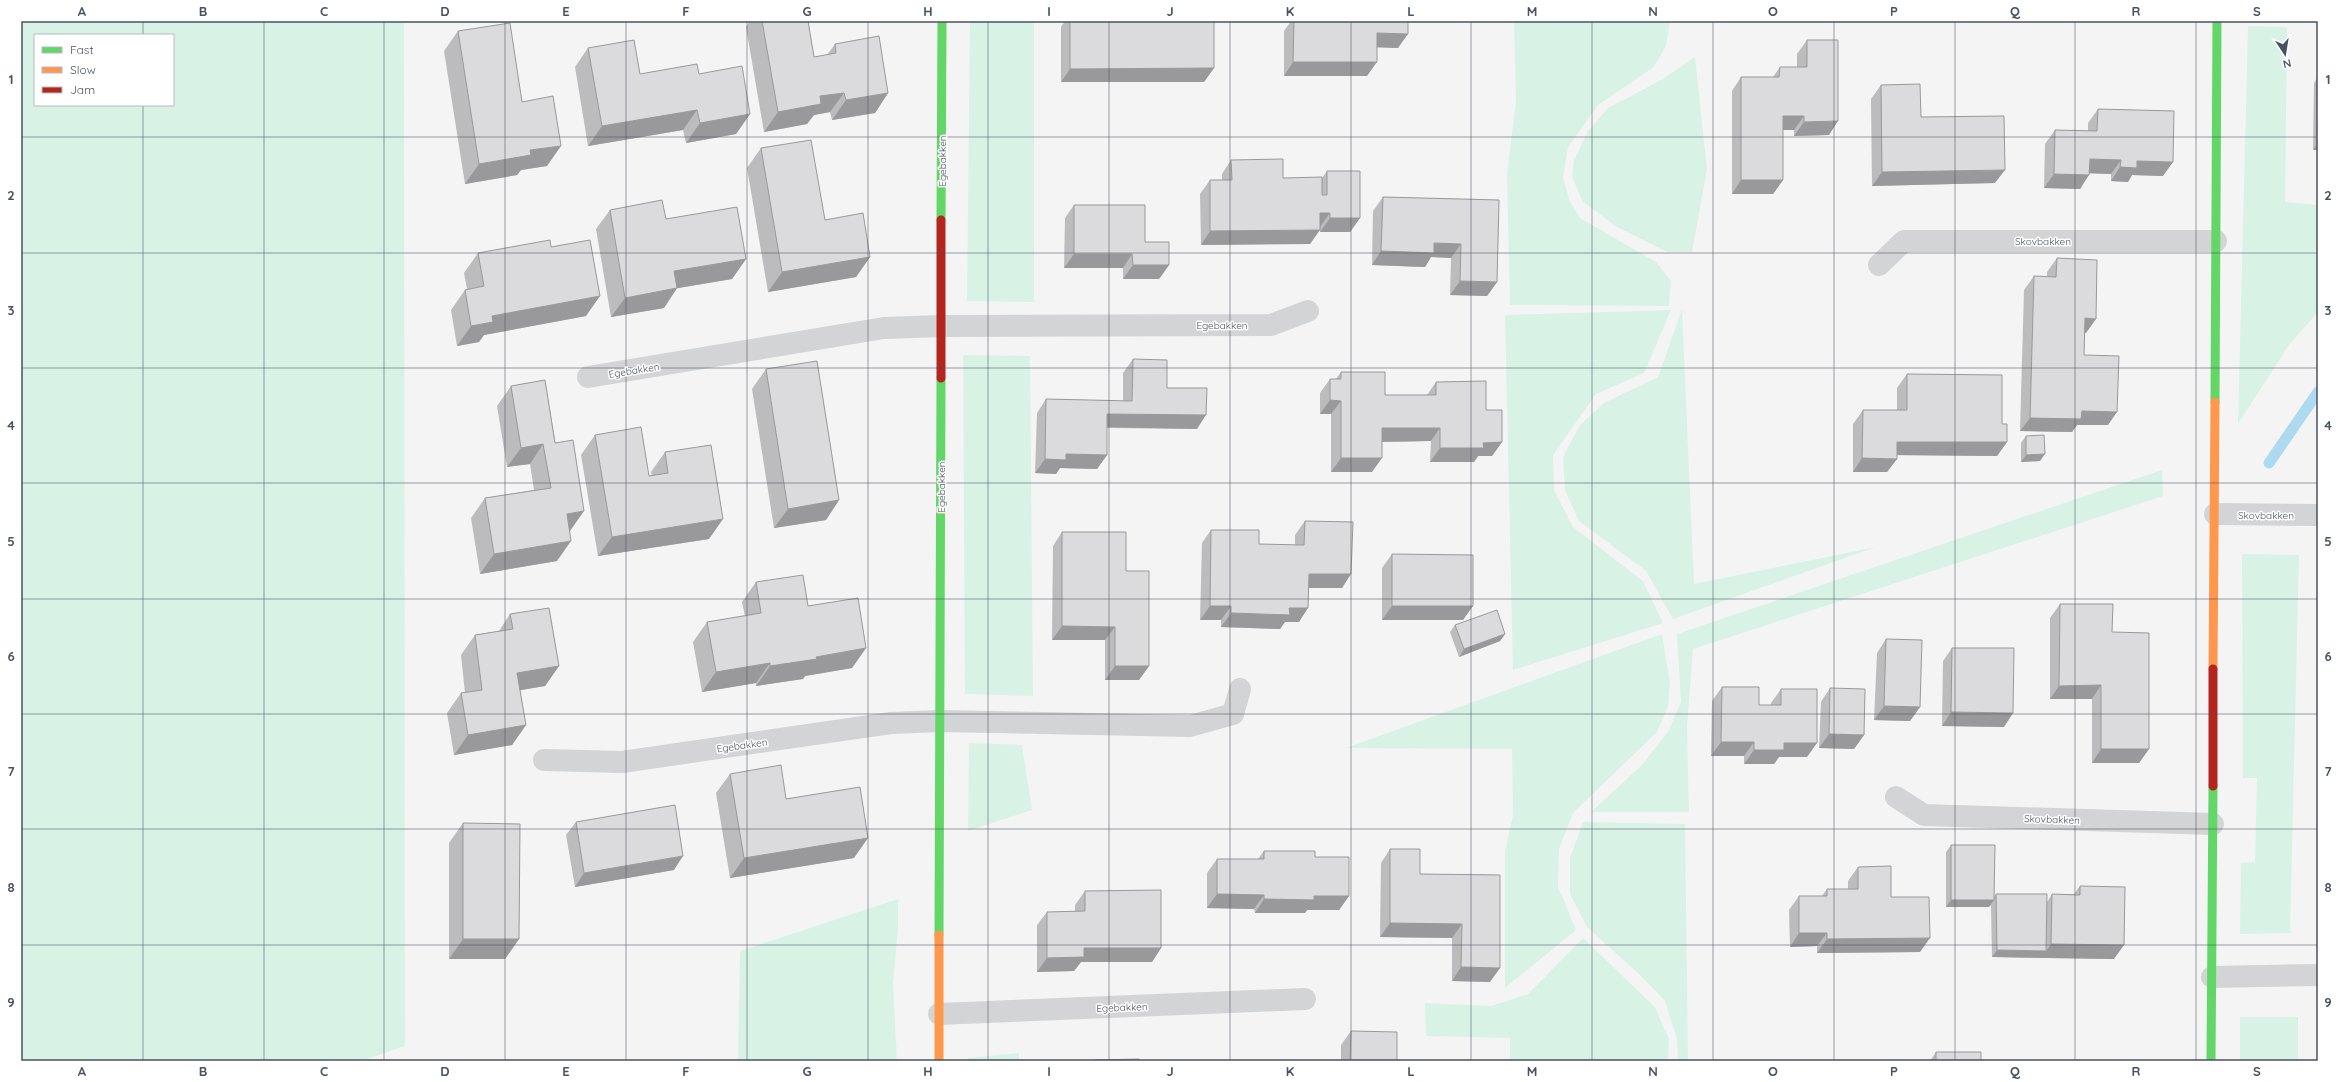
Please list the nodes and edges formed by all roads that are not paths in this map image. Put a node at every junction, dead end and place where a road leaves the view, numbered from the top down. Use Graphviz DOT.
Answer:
graph roads {
  1 [pos="942,21"];
  2 [pos="2217,21"];
  3 [pos="2216,241"];
  4 [pos="1879,265"];
  5 [pos="1308,311"];
  6 [pos="941,326"];
  7 [pos="588,377"];
  8 [pos="2215,514"];
  9 [pos="2318,515"];
  10 [pos="1240,689"];
  11 [pos="940,721"];
  12 [pos="544,760"];
  13 [pos="1896,797"];
  14 [pos="2213,824"];
  15 [pos="2318,974"];
  16 [pos="2212,977"];
  17 [pos="1305,1000"];
  18 [pos="939,1014"];
  19 [pos="939,1061"];
  20 [pos="2212,1061"];
  1 -- 6 [label="street, Egebakken"];
  2 -- 3 [label="street"];
  3 -- 4 [label="street, Skovbakken"];
  3 -- 8 [label="street"];
  5 -- 6 [label="street, Egebakken"];
  6 -- 7 [label="street, Egebakken"];
  6 -- 11 [label="street, Egebakken"];
  8 -- 9 [label="street, Skovbakken"];
  8 -- 14 [label="street"];
  10 -- 11 [label="street, Egebakken"];
  11 -- 12 [label="street, Egebakken"];
  11 -- 18 [label="street, Egebakken"];
  13 -- 14 [label="street, Skovbakken"];
  14 -- 16 [label="street"];
  15 -- 16 [label="street"];
  16 -- 20 [label="street"];
  17 -- 18 [label="street, Egebakken"];
  18 -- 19 [label="street, Egebakken"];
}
